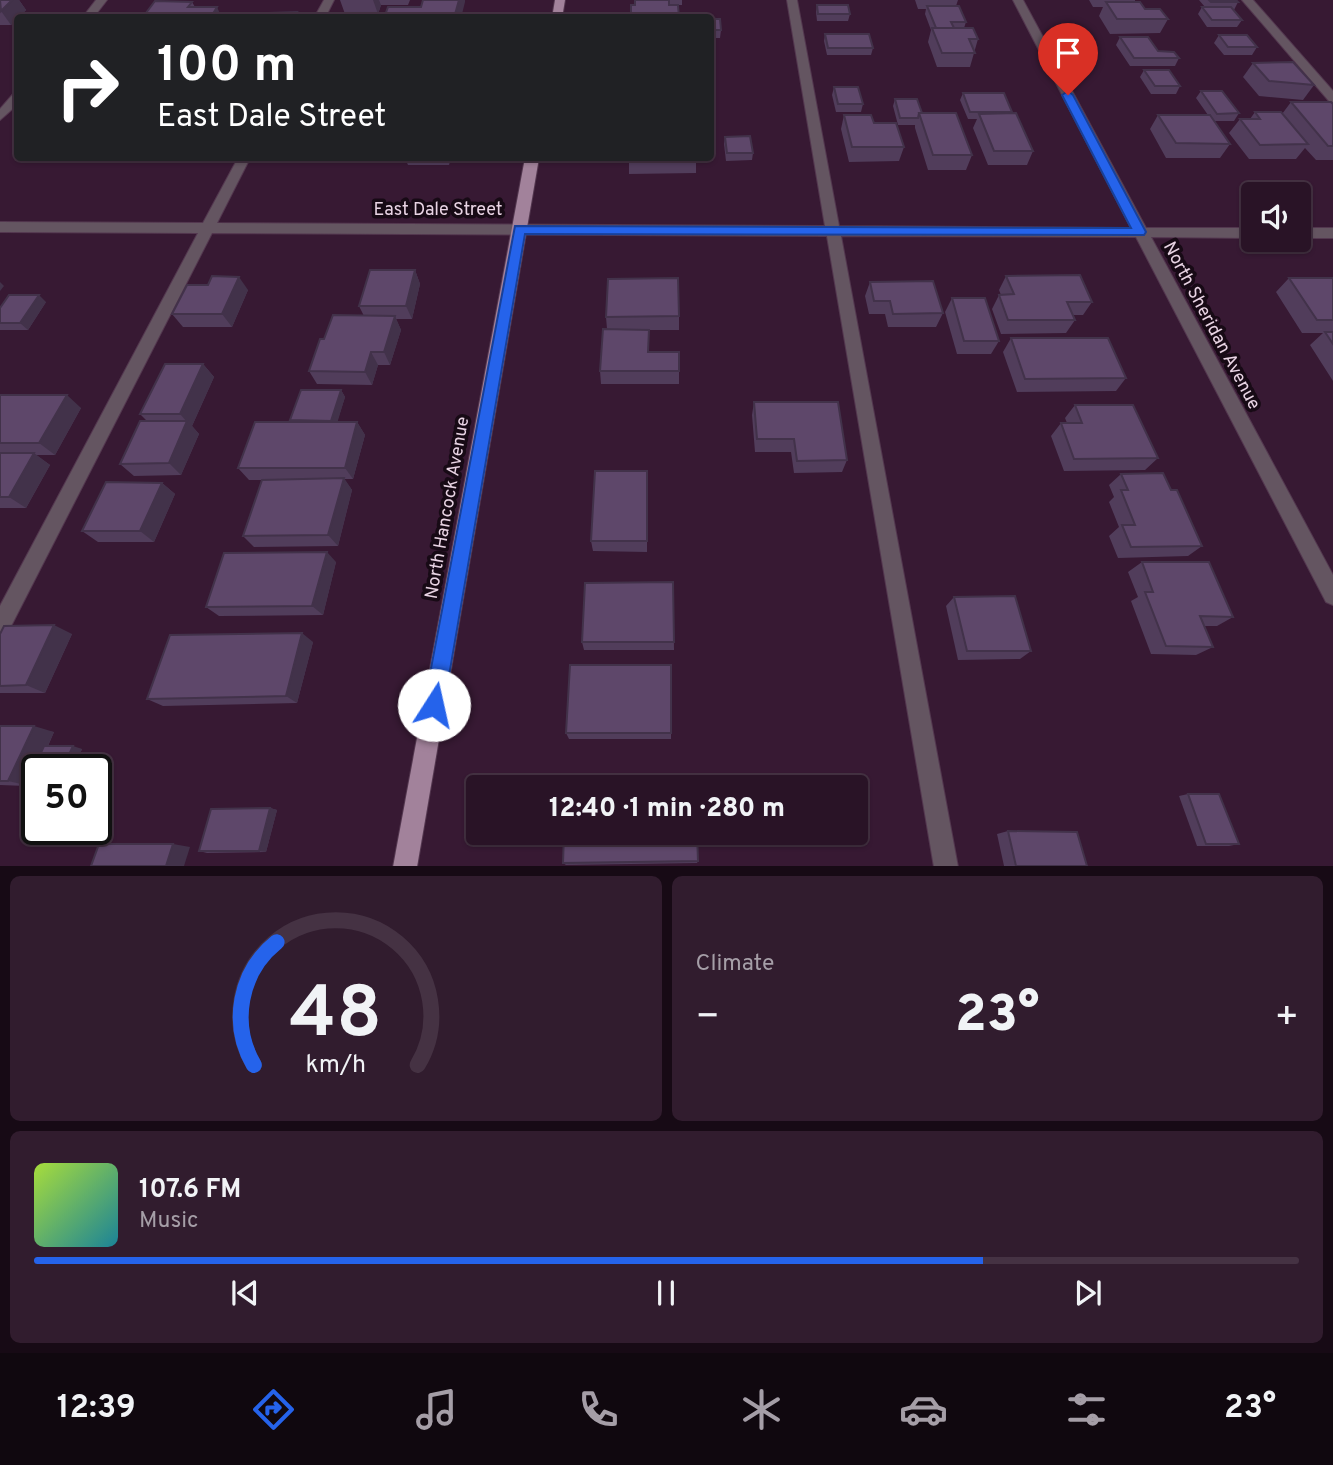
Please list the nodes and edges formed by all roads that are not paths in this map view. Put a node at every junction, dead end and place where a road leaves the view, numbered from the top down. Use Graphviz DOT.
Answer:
graph roads {
  1 [pos="102,0"];
  2 [pos="792,0"];
  3 [pos="1018,0"];
  4 [pos="1247,0"];
  5 [pos="90,14"];
  6 [pos="1333,98"];
  7 [pos="14,100"];
  8 [pos="0,116"];
  9 [pos="242,161"];
  10 [pos="531,161"];
  11 [pos="0,227"];
  12 [pos="206,228"];
  13 [pos="519,229"];
  14 [pos="834,231"];
  15 [pos="1140,232"];
  16 [pos="1241,233"];
  17 [pos="1311,233"];
  18 [pos="1333,233"];
  19 [pos="1333,595"];
  20 [pos="0,627"];
  21 [pos="405,866"];
  22 [pos="946,866"];
  1 -- 5 [label="street"];
  2 -- 14 [label="street"];
  3 -- 15 [label="street, North Sheridan Avenue"];
  4 -- 6 [label="street"];
  7 -- 8 [label="street"];
  9 -- 12 [label="street"];
  10 -- 13 [label="main road, North Hancock Avenue"];
  11 -- 12 [label="street, East Dale Street"];
  12 -- 13 [label="street, East Dale Street"];
  12 -- 20 [label="street"];
  13 -- 14 [label="street, East Dale Street"];
  13 -- 21 [label="main road, North Hancock Avenue"];
  14 -- 15 [label="street, East Dale Street"];
  14 -- 22 [label="street"];
  15 -- 16 [label="street, East Dale Street"];
  15 -- 19 [label="street, North Sheridan Avenue"];
  17 -- 18 [label="street"];
}
